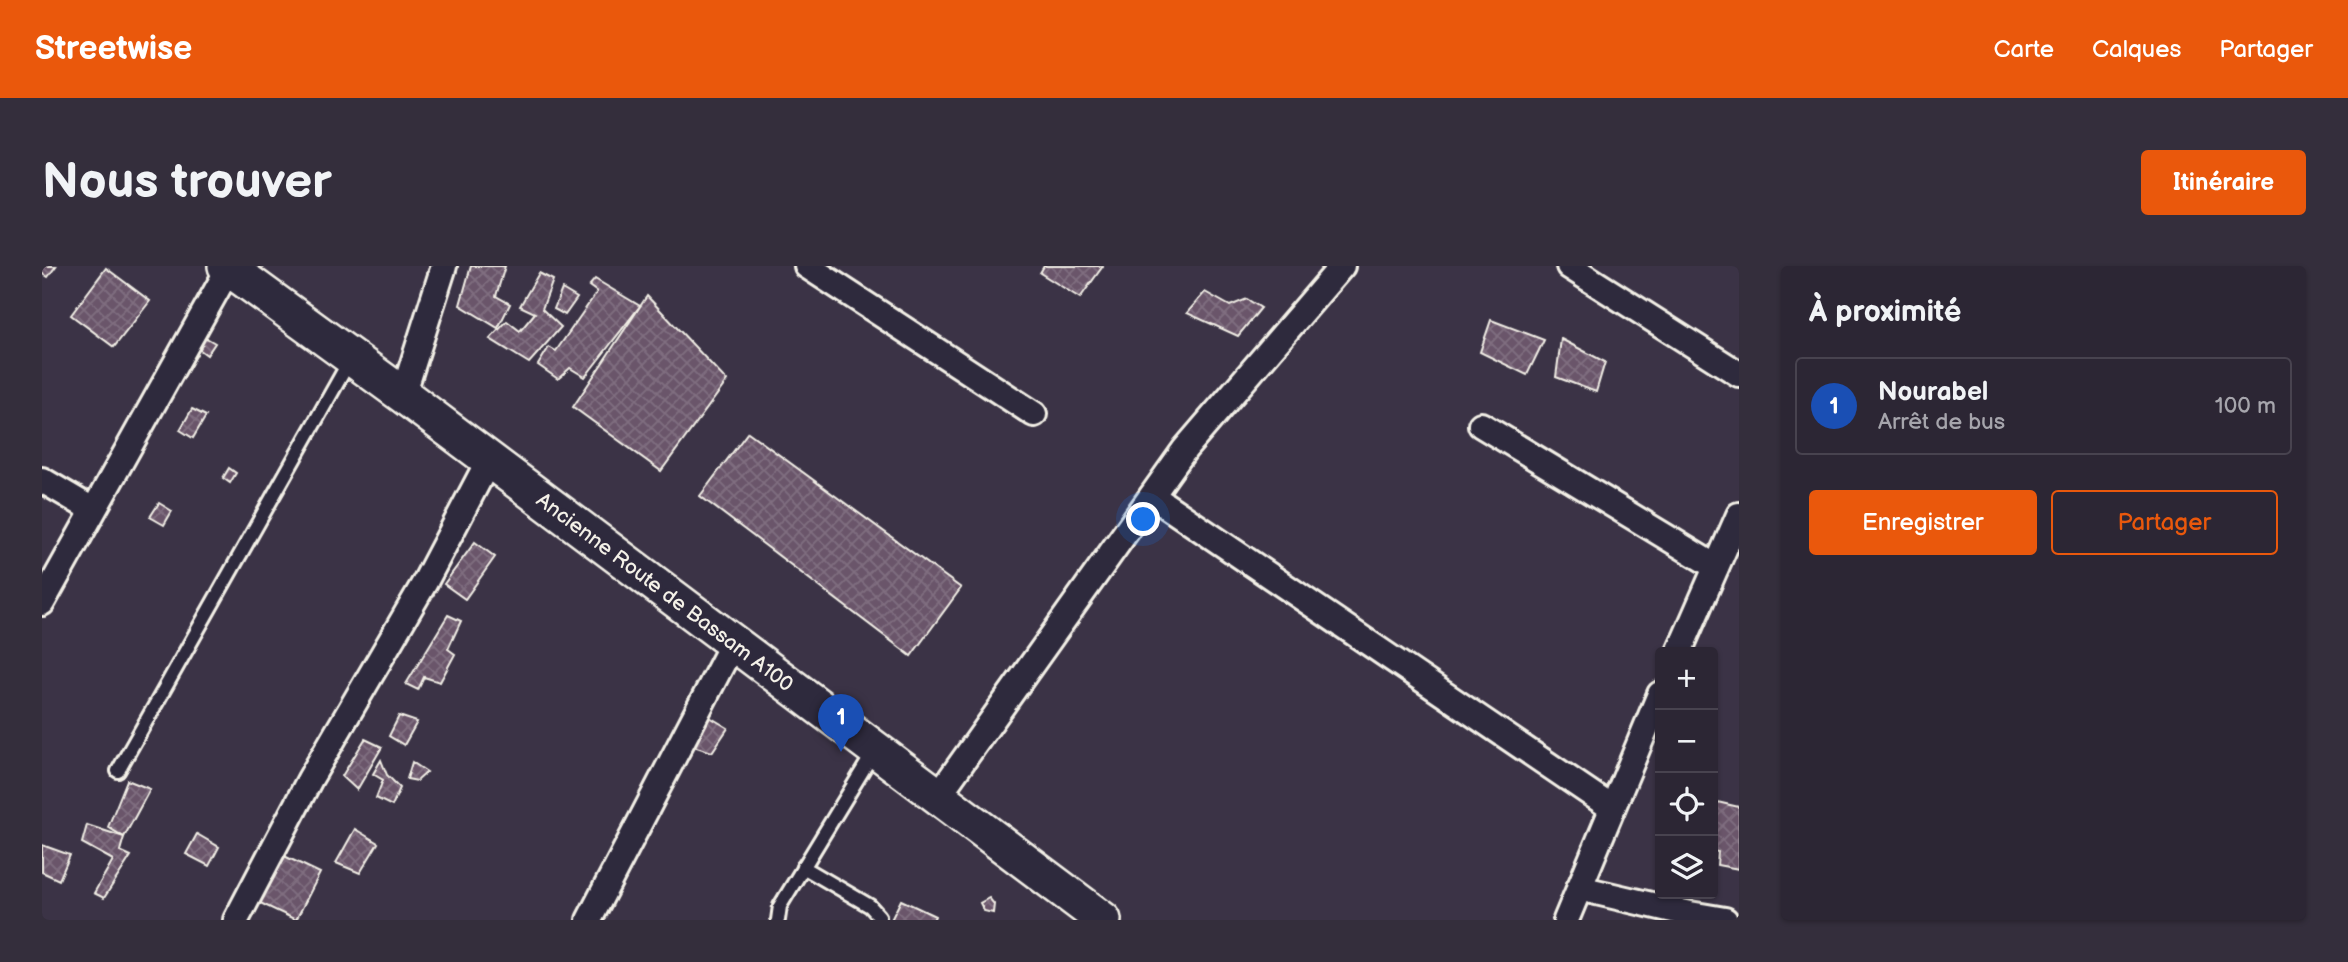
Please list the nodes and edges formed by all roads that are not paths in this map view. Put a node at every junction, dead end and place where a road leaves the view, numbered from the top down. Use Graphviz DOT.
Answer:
graph roads {
  1 [pos="444,266"];
  2 [pos="807,266"];
  3 [pos="1342,266"];
  4 [pos="1569,266"];
  5 [pos="227,267"];
  6 [pos="351,357"];
  7 [pos="1739,374"];
  8 [pos="403,395"];
  9 [pos="1034,414"];
  10 [pos="1481,425"];
  11 [pos="489,460"];
  12 [pos="42,480"];
  13 [pos="1152,496"];
  14 [pos="93,510"];
  15 [pos="1739,515"];
  16 [pos="1716,567"];
  17 [pos="42,603"];
  18 [pos="733,643"];
  19 [pos="1681,647"];
  20 [pos="1655,706"];
  21 [pos="875,749"];
  22 [pos="118,771"];
  23 [pos="937,796"];
  24 [pos="1612,808"];
  25 [pos="803,867"];
  26 [pos="1579,888"];
  27 [pos="236,920"];
  28 [pos="589,920"];
  29 [pos="778,920"];
  30 [pos="879,920"];
  31 [pos="1103,920"];
  32 [pos="1566,920"];
  33 [pos="1726,920"];
  1 -- 8 [label="street"];
  2 -- 9 [label="street"];
  3 -- 13 [label="street"];
  4 -- 7 [label="street"];
  5 -- 6 [label="main road, Ancienne Route de Bassam A100"];
  5 -- 14 [label="street"];
  6 -- 8 [label="main road, Ancienne Route de Bassam A100"];
  6 -- 22 [label="lane"];
  8 -- 11 [label="main road, Ancienne Route de Bassam A100"];
  10 -- 16 [label="street"];
  11 -- 18 [label="main road, Ancienne Route de Bassam A100"];
  11 -- 27 [label="street"];
  12 -- 14 [label="street"];
  13 -- 23 [label="street"];
  13 -- 24 [label="street"];
  14 -- 17 [label="street"];
  15 -- 16 [label="street"];
  16 -- 19 [label="street"];
  18 -- 21 [label="main road, Ancienne Route de Bassam A100"];
  18 -- 28 [label="street"];
  20 -- 24 [label="street"];
  21 -- 23 [label="main road, Ancienne Route de Bassam A100"];
  21 -- 25 [label="lane"];
  23 -- 31 [label="main road, Ancienne Route de Bassam A100"];
  24 -- 26 [label="street"];
  25 -- 29 [label="lane"];
  25 -- 30 [label="lane"];
  26 -- 32 [label="street"];
  26 -- 33 [label="street"];
}
